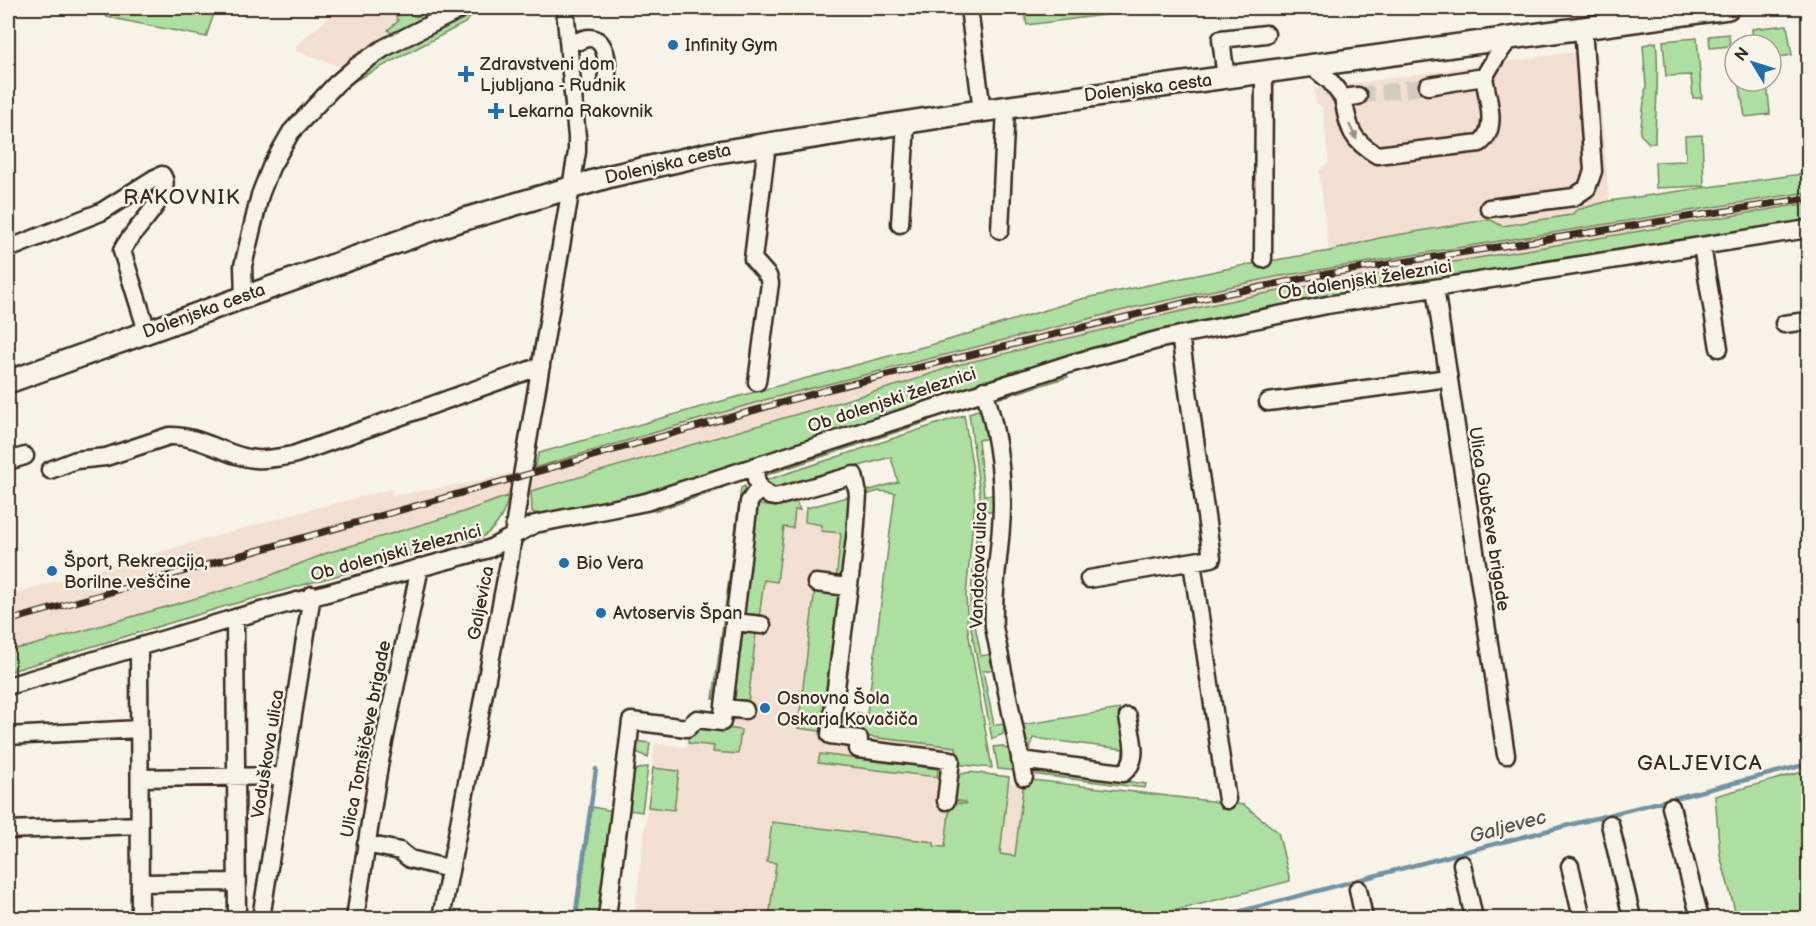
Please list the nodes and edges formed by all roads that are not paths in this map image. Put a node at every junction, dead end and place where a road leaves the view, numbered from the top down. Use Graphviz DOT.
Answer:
graph roads {
  1 [pos="447,8"];
  2 [pos="463,8"];
  3 [pos="565,8"];
  4 [pos="969,8"];
  5 [pos="1728,8"];
  6 [pos="427,26"];
  7 [pos="1583,27"];
  8 [pos="1266,34"];
  9 [pos="1511,37"];
  10 [pos="1310,65"];
  11 [pos="1264,72"];
  12 [pos="1484,77"];
  13 [pos="1226,78"];
  14 [pos="1428,86"];
  15 [pos="1006,108"];
  16 [pos="982,111"];
  17 [pos="906,122"];
  18 [pos="767,144"];
  19 [pos="572,188"];
  20 [pos="1489,208"];
  21 [pos="900,224"];
  22 [pos="1809,229"];
  23 [pos="1000,230"];
  24 [pos="1702,246"];
  25 [pos="8,249"];
  26 [pos="1263,259"];
  27 [pos="1435,288"];
  28 [pos="244,297"];
  29 [pos="1809,321"];
  30 [pos="1784,324"];
  31 [pos="147,332"];
  32 [pos="1180,335"];
  33 [pos="1719,348"];
  34 [pos="541,366"];
  35 [pos="1448,378"];
  36 [pos="8,382"];
  37 [pos="757,382"];
  38 [pos="984,390"];
  39 [pos="1268,402"];
  40 [pos="25,456"];
  41 [pos="8,462"];
  42 [pos="755,466"];
  43 [pos="50,470"];
  44 [pos="759,488"];
  45 [pos="513,536"];
  46 [pos="1191,562"];
  47 [pos="420,567"];
  48 [pos="1089,579"];
  49 [pos="816,583"];
  50 [pos="848,587"];
  51 [pos="312,596"];
  52 [pos="235,618"];
  53 [pos="734,622"];
  54 [pos="762,625"];
  55 [pos="139,647"];
  56 [pos="8,686"];
  57 [pos="724,708"];
  58 [pos="745,710"];
  59 [pos="1128,717"];
  60 [pos="139,729"];
  61 [pos="8,736"];
  62 [pos="1506,755"];
  63 [pos="284,776"];
  64 [pos="234,777"];
  65 [pos="140,778"];
  66 [pos="1227,800"];
  67 [pos="946,801"];
  68 [pos="1671,807"];
  69 [pos="1610,824"];
  70 [pos="140,825"];
  71 [pos="8,830"];
  72 [pos="366,844"];
  73 [pos="1461,864"];
  74 [pos="1570,866"];
  75 [pos="450,869"];
  76 [pos="236,882"];
  77 [pos="140,883"];
  78 [pos="1358,889"];
  79 [pos="140,918"];
  80 [pos="237,918"];
  81 [pos="261,918"];
  82 [pos="354,918"];
  83 [pos="441,918"];
  84 [pos="607,918"];
  85 [pos="1365,918"];
  86 [pos="1474,918"];
  87 [pos="1582,918"];
  88 [pos="1632,918"];
  89 [pos="1700,918"];
  1 -- 6 [label="street"];
  2 -- 6 [label="street"];
  3 -- 19 [label="street"];
  4 -- 16 [label="street"];
  5 -- 7 [label="main road, Dolenjska cesta"];
  6 -- 28 [label="street"];
  7 -- 9 [label="main road, Dolenjska cesta"];
  7 -- 20 [label="street"];
  8 -- 13 [label="street"];
  9 -- 10 [label="main road, Dolenjska cesta"];
  9 -- 12 [label="street"];
  10 -- 11 [label="main road, Dolenjska cesta"];
  10 -- 12 [label="street, one-way"];
  11 -- 13 [label="main road, Dolenjska cesta"];
  11 -- 26 [label="street"];
  12 -- 14 [label="street"];
  13 -- 15 [label="main road, Dolenjska cesta"];
  15 -- 16 [label="main road, Dolenjska cesta"];
  15 -- 23 [label="street"];
  16 -- 17 [label="main road, Dolenjska cesta"];
  17 -- 18 [label="main road, Dolenjska cesta"];
  17 -- 21 [label="street"];
  18 -- 19 [label="main road, Dolenjska cesta"];
  18 -- 37 [label="street"];
  19 -- 28 [label="main road, Dolenjska cesta"];
  19 -- 34 [label="street, Galjevica"];
  22 -- 24 [label="street, Ob dolenjski železnici"];
  24 -- 27 [label="street, Ob dolenjski železnici"];
  24 -- 33 [label="street"];
  25 -- 31 [label="street"];
  27 -- 32 [label="street, Ob dolenjski železnici"];
  27 -- 35 [label="street, Ulica Gubčeve brigade"];
  28 -- 31 [label="main road, Dolenjska cesta"];
  29 -- 30 [label="street"];
  31 -- 36 [label="main road, Dolenjska cesta"];
  32 -- 38 [label="street, Ob dolenjski železnici"];
  32 -- 46 [label="street"];
  34 -- 43 [label="street"];
  34 -- 45 [label="street, Galjevica"];
  35 -- 39 [label="street"];
  35 -- 62 [label="street, Ulica Gubčeve brigade"];
  38 -- 42 [label="street, Ob dolenjski železnici"];
  38 -- 59 [label="street, Vandotova ulica"];
  40 -- 41 [label="street"];
  42 -- 44 [label="street"];
  42 -- 45 [label="street, Ob dolenjski železnici"];
  44 -- 50 [label="street"];
  44 -- 53 [label="street"];
  45 -- 47 [label="street, Ob dolenjski železnici"];
  45 -- 75 [label="street, Galjevica"];
  46 -- 48 [label="street"];
  46 -- 66 [label="street"];
  47 -- 51 [label="street, Ob dolenjski železnici"];
  47 -- 72 [label="street, Ulica Tomšičeve brigade"];
  49 -- 50 [label="street"];
  50 -- 67 [label="street"];
  51 -- 52 [label="street, Ob dolenjski železnici"];
  51 -- 63 [label="street, Voduškova ulica"];
  52 -- 55 [label="street, Ob dolenjski železnici"];
  52 -- 64 [label="street, Voduškova ulica"];
  53 -- 54 [label="street"];
  53 -- 57 [label="street"];
  55 -- 56 [label="street, Ob dolenjski železnici"];
  55 -- 60 [label="street"];
  57 -- 58 [label="street"];
  57 -- 84 [label="street"];
  60 -- 61 [label="street"];
  60 -- 65 [label="street"];
  63 -- 64 [label="street"];
  63 -- 81 [label="street, Voduškova ulica"];
  64 -- 65 [label="street"];
  64 -- 76 [label="street, Voduškova ulica"];
  65 -- 70 [label="street"];
  68 -- 89 [label="street"];
  69 -- 88 [label="street"];
  70 -- 71 [label="street"];
  70 -- 77 [label="street"];
  72 -- 75 [label="street"];
  72 -- 82 [label="street, Ulica Tomšičeve brigade"];
  73 -- 86 [label="street"];
  74 -- 87 [label="street"];
  75 -- 83 [label="street, Galjevica"];
  76 -- 77 [label="street"];
  76 -- 80 [label="street, Voduškova ulica"];
  77 -- 79 [label="street"];
  78 -- 85 [label="street"];
}
